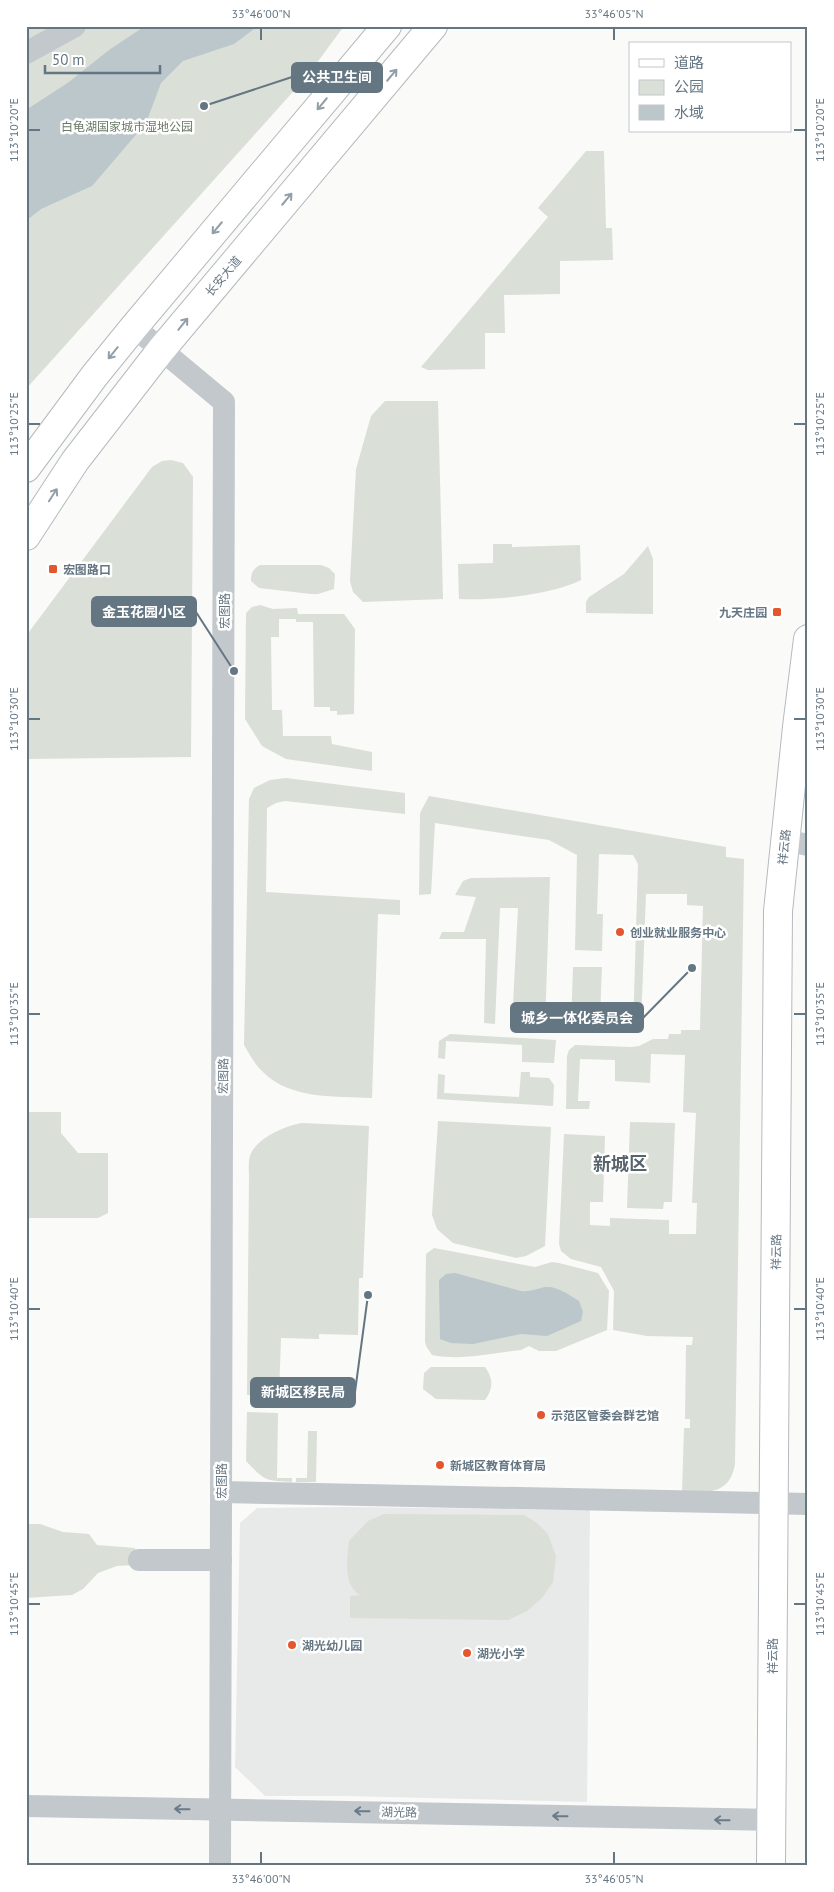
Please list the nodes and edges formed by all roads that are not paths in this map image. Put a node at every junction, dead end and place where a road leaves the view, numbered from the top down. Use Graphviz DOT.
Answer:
graph roads {
  1 [pos="75,26"];
  2 [pos="387,26"];
  3 [pos="433,26"];
  4 [pos="26,53"];
  5 [pos="134,327"];
  6 [pos="161,350"];
  7 [pos="26,468"];
  8 [pos="26,536"];
  9 [pos="808,639"];
  10 [pos="796,842"];
  11 [pos="221,1492"];
  12 [pos="773,1504"];
  13 [pos="808,1504"];
  14 [pos="139,1560"];
  15 [pos="221,1560"];
  16 [pos="26,1806"];
  17 [pos="219,1809"];
  18 [pos="771,1820"];
  19 [pos="220,1866"];
  20 [pos="770,1866"];
  1 -- 4 [label="street"];
  2 -- 5 [label="main road, one-way"];
  6 -- 3 [label="main road, 长安大道, one-way"];
  5 -- 6 [label="street, 宏图路"];
  5 -- 7 [label="main road, one-way"];
  8 -- 6 [label="main road, 长安大道, one-way"];
  6 -- 11 [label="street, 宏图路"];
  9 -- 10 [label="main road, 祥云路"];
  10 -- 12 [label="main road, 祥云路"];
  11 -- 12 [label="street"];
  11 -- 15 [label="street, 宏图路"];
  12 -- 13 [label="street"];
  12 -- 18 [label="main road, 祥云路"];
  14 -- 15 [label="street"];
  15 -- 17 [label="street, 宏图路"];
  17 -- 16 [label="street, 湖光路, one-way"];
  18 -- 17 [label="street, 湖光路, one-way"];
  17 -- 19 [label="street, 宏图路"];
  18 -- 20 [label="main road, 祥云路"];
}
